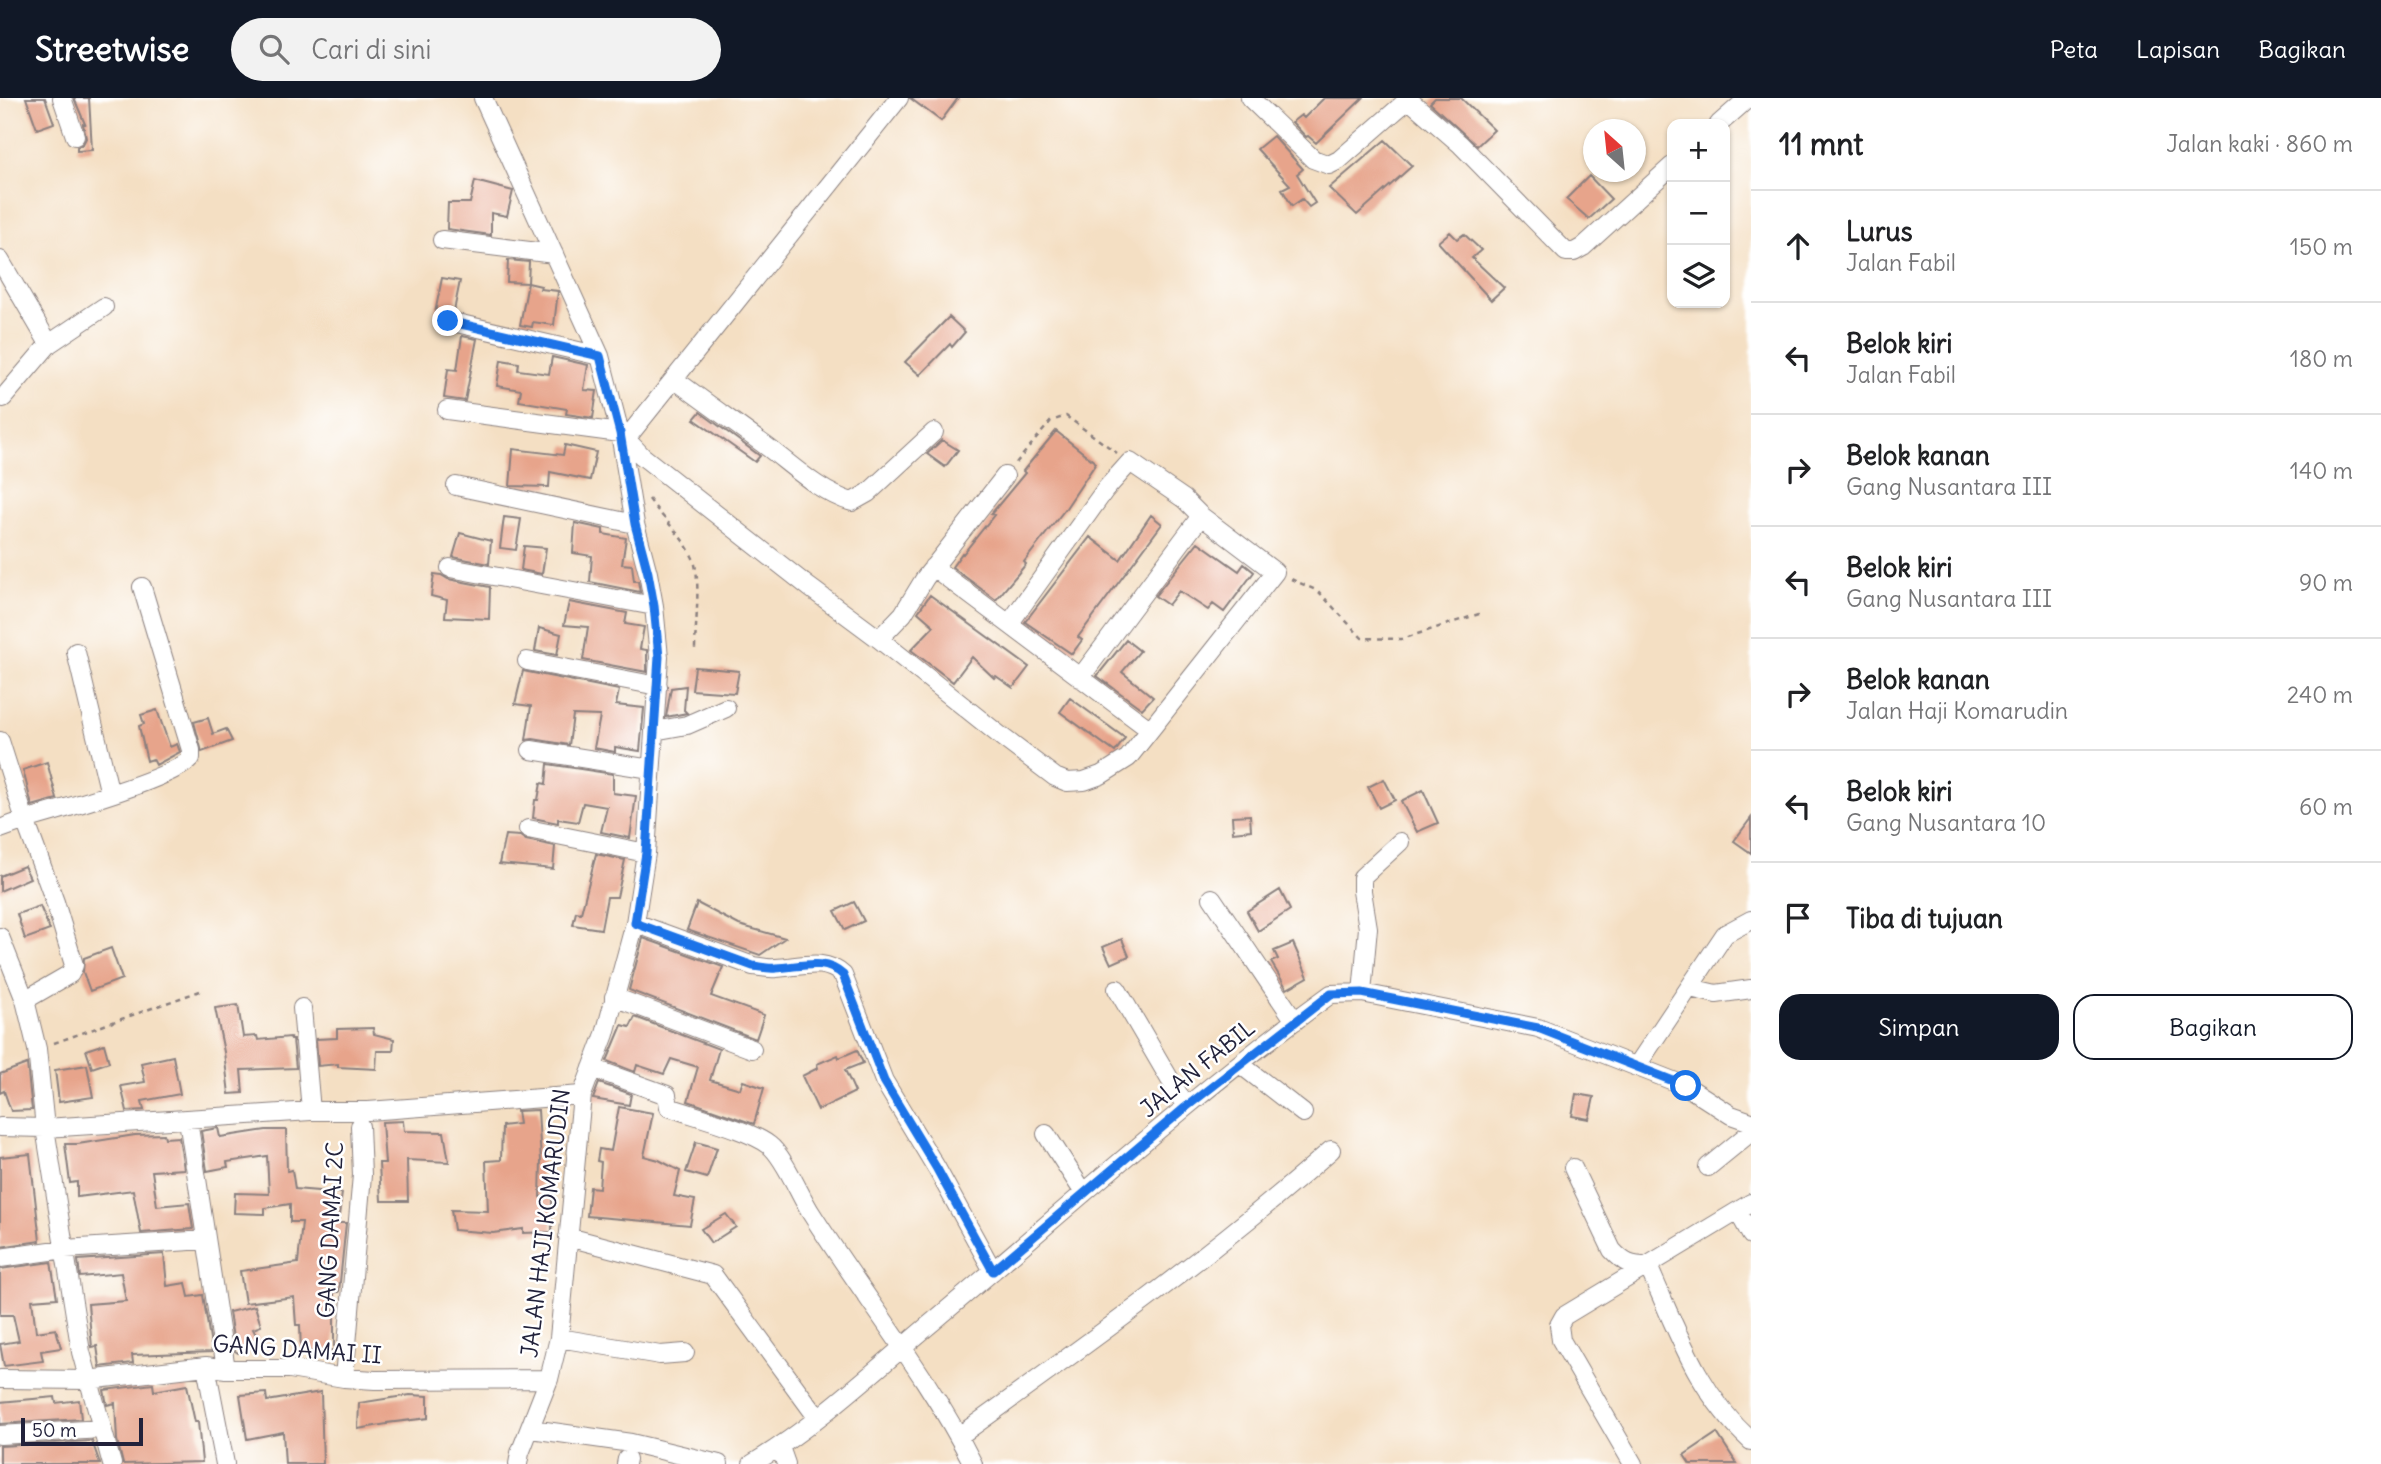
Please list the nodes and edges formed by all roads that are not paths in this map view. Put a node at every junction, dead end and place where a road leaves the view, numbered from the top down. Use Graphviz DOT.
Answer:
graph roads {
  1 [pos="62,98"];
  2 [pos="483,98"];
  3 [pos="899,98"];
  4 [pos="1250,98"];
  5 [pos="1409,99"];
  6 [pos="1746,102"];
  7 [pos="1725,119"];
  8 [pos="75,136"];
  9 [pos="1667,171"];
  10 [pos="442,240"];
  11 [pos="554,254"];
  12 [pos="0,260"];
  13 [pos="104,307"];
  14 [pos="448,321"];
  15 [pos="49,344"];
  16 [pos="600,356"];
  17 [pos="674,379"];
  18 [pos="1,398"];
  19 [pos="447,410"];
  20 [pos="934,432"];
  21 [pos="623,436"];
  22 [pos="1005,476"];
  23 [pos="456,486"];
  24 [pos="1201,516"];
  25 [pos="635,524"];
  26 [pos="933,567"];
  27 [pos="450,568"];
  28 [pos="142,587"];
  29 [pos="654,606"];
  30 [pos="1009,624"];
  31 [pos="879,639"];
  32 [pos="76,652"];
  33 [pos="527,661"];
  34 [pos="1080,678"];
  35 [pos="659,686"];
  36 [pos="726,708"];
  37 [pos="1149,729"];
  38 [pos="654,731"];
  39 [pos="0,741"];
  40 [pos="531,750"];
  41 [pos="651,769"];
  42 [pos="110,794"];
  43 [pos="25,820"];
  44 [pos="0,829"];
  45 [pos="528,829"];
  46 [pos="1400,842"];
  47 [pos="646,853"];
  48 [pos="1212,898"];
  49 [pos="1751,920"];
  50 [pos="635,923"];
  51 [pos="0,937"];
  52 [pos="1690,988"];
  53 [pos="1118,989"];
  54 [pos="1751,989"];
  55 [pos="1362,993"];
  56 [pos="614,997"];
  57 [pos="25,1000"];
  58 [pos="302,1008"];
  59 [pos="1295,1021"];
  60 [pos="752,1049"];
  61 [pos="1240,1063"];
  62 [pos="592,1068"];
  63 [pos="1636,1068"];
  64 [pos="582,1095"];
  65 [pos="1186,1107"];
  66 [pos="311,1111"];
  67 [pos="1303,1113"];
  68 [pos="188,1120"];
  69 [pos="1751,1122"];
  70 [pos="360,1126"];
  71 [pos="0,1127"];
  72 [pos="45,1128"];
  73 [pos="1751,1132"];
  74 [pos="1046,1134"];
  75 [pos="1331,1150"];
  76 [pos="1708,1167"];
  77 [pos="1573,1168"];
  78 [pos="1084,1193"];
  79 [pos="1744,1208"];
  80 [pos="1751,1235"];
  81 [pos="568,1237"];
  82 [pos="206,1240"];
  83 [pos="65,1249"];
  84 [pos="0,1258"];
  85 [pos="1648,1266"];
  86 [pos="993,1271"];
  87 [pos="559,1338"];
  88 [pos="902,1347"];
  89 [pos="685,1353"];
  90 [pos="206,1366"];
  91 [pos="226,1369"];
  92 [pos="344,1378"];
  93 [pos="0,1379"];
  94 [pos="549,1379"];
  95 [pos="88,1380"];
  96 [pos="817,1417"];
  97 [pos="102,1429"];
  98 [pos="531,1429"];
  99 [pos="0,1435"];
  100 [pos="959,1436"];
  101 [pos="1751,1441"];
  102 [pos="783,1456"];
  103 [pos="112,1464"];
  104 [pos="225,1464"];
  105 [pos="518,1464"];
  106 [pos="719,1464"];
  107 [pos="752,1464"];
  108 [pos="973,1464"];
  109 [pos="1633,1464"];
  1 -- 8 [label="street"];
  2 -- 11 [label="street, JALAN HAJI KOMARUDIN"];
  3 -- 17 [label="street"];
  4 -- 5 [label="street"];
  5 -- 9 [label="street"];
  6 -- 7 [label="street"];
  10 -- 11 [label="street"];
  11 -- 16 [label="street, JALAN HAJI KOMARUDIN"];
  12 -- 15 [label="street"];
  13 -- 15 [label="street"];
  14 -- 16 [label="street"];
  15 -- 18 [label="street"];
  16 -- 21 [label="street, JALAN HAJI KOMARUDIN"];
  17 -- 20 [label="street"];
  17 -- 21 [label="street"];
  19 -- 21 [label="street"];
  21 -- 25 [label="street, JALAN HAJI KOMARUDIN"];
  21 -- 31 [label="street"];
  22 -- 26 [label="street"];
  23 -- 25 [label="street"];
  24 -- 30 [label="street"];
  24 -- 34 [label="street"];
  24 -- 37 [label="street"];
  25 -- 29 [label="street, JALAN HAJI KOMARUDIN"];
  26 -- 30 [label="street"];
  26 -- 31 [label="street"];
  27 -- 29 [label="street"];
  28 -- 42 [label="street"];
  29 -- 35 [label="street, JALAN HAJI KOMARUDIN"];
  30 -- 34 [label="street"];
  31 -- 37 [label="street"];
  32 -- 42 [label="street"];
  33 -- 35 [label="street"];
  34 -- 37 [label="street"];
  35 -- 38 [label="street, JALAN HAJI KOMARUDIN"];
  36 -- 38 [label="street"];
  38 -- 41 [label="street, JALAN HAJI KOMARUDIN"];
  39 -- 43 [label="street"];
  40 -- 41 [label="street"];
  41 -- 47 [label="street, JALAN HAJI KOMARUDIN"];
  42 -- 43 [label="street"];
  43 -- 44 [label="street"];
  43 -- 57 [label="street"];
  45 -- 47 [label="street"];
  46 -- 55 [label="street"];
  47 -- 50 [label="street, JALAN HAJI KOMARUDIN"];
  48 -- 59 [label="street"];
  49 -- 52 [label="street"];
  50 -- 56 [label="street, JALAN HAJI KOMARUDIN"];
  50 -- 86 [label="street"];
  51 -- 57 [label="street"];
  52 -- 54 [label="street"];
  52 -- 63 [label="street"];
  53 -- 65 [label="street"];
  55 -- 59 [label="street, JALAN FABIL"];
  55 -- 63 [label="street, JALAN FABIL"];
  56 -- 60 [label="street"];
  56 -- 62 [label="street, JALAN HAJI KOMARUDIN"];
  57 -- 72 [label="street"];
  58 -- 66 [label="street"];
  59 -- 61 [label="street, JALAN FABIL"];
  61 -- 65 [label="street, JALAN FABIL"];
  61 -- 67 [label="street"];
  62 -- 64 [label="street, JALAN HAJI KOMARUDIN"];
  62 -- 88 [label="street"];
  63 -- 69 [label="street, JALAN FABIL"];
  64 -- 66 [label="street"];
  64 -- 81 [label="street, JALAN HAJI KOMARUDIN"];
  65 -- 78 [label="street, JALAN FABIL"];
  66 -- 68 [label="street"];
  68 -- 72 [label="street"];
  68 -- 82 [label="street"];
  70 -- 92 [label="street, GANG DAMAI 2C"];
  71 -- 72 [label="street"];
  72 -- 83 [label="street"];
  73 -- 76 [label="street"];
  74 -- 78 [label="street"];
  75 -- 100 [label="street"];
  77 -- 85 [label="street"];
  78 -- 86 [label="street, JALAN FABIL"];
  79 -- 80 [label="street"];
  79 -- 85 [label="street"];
  81 -- 87 [label="street, JALAN HAJI KOMARUDIN"];
  81 -- 96 [label="street"];
  82 -- 83 [label="street"];
  82 -- 91 [label="street"];
  83 -- 84 [label="street"];
  83 -- 95 [label="street"];
  85 -- 101 [label="street"];
  85 -- 109 [label="street"];
  86 -- 88 [label="street, JALAN FABIL"];
  87 -- 89 [label="street"];
  87 -- 94 [label="street, JALAN HAJI KOMARUDIN"];
  88 -- 96 [label="street, JALAN FABIL"];
  88 -- 100 [label="street"];
  90 -- 91 [label="street, GANG DAMAI II"];
  90 -- 95 [label="street, GANG DAMAI II"];
  90 -- 104 [label="street"];
  91 -- 92 [label="street, GANG DAMAI II"];
  92 -- 94 [label="street, GANG DAMAI II"];
  93 -- 95 [label="street, GANG DAMAI II"];
  94 -- 98 [label="street, JALAN HAJI KOMARUDIN"];
  95 -- 97 [label="street"];
  96 -- 102 [label="street, JALAN FABIL"];
  97 -- 99 [label="street"];
  97 -- 103 [label="street"];
  98 -- 105 [label="street, JALAN HAJI KOMARUDIN"];
  98 -- 106 [label="street"];
  100 -- 108 [label="street"];
  102 -- 107 [label="street, JALAN FABIL"];
}
